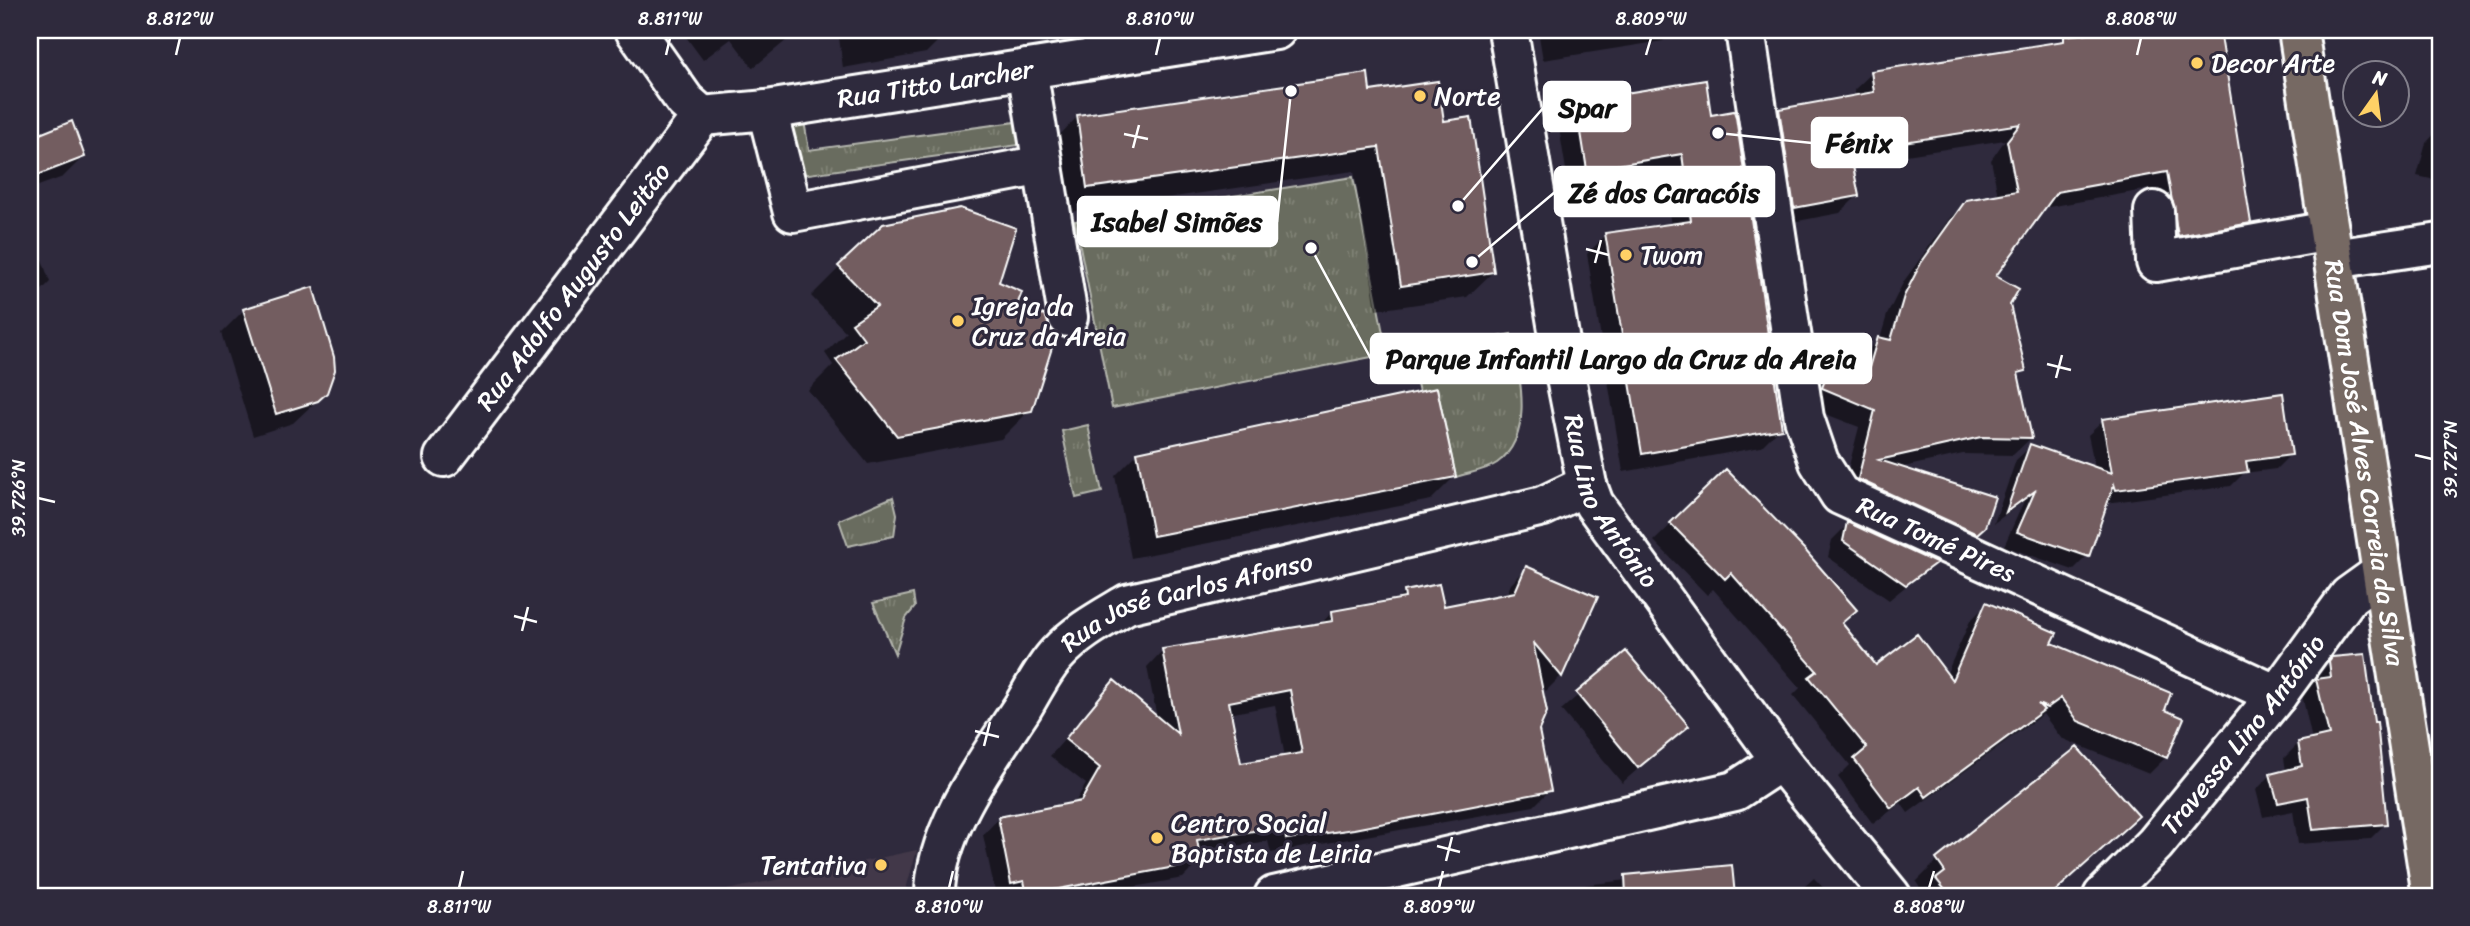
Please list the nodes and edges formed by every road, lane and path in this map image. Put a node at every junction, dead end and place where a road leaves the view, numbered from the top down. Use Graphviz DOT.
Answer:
graph roads {
  1 [pos="635,30"];
  2 [pos="1276,30"];
  3 [pos="1508,30"];
  4 [pos="1745,30"];
  5 [pos="2298,30"];
  6 [pos="1146,40"];
  7 [pos="1027,69"];
  8 [pos="767,110"];
  9 [pos="702,116"];
  10 [pos="1043,165"];
  11 [pos="2154,211"];
  12 [pos="2440,243"];
  13 [pos="2331,245"];
  14 [pos="1068,317"];
  15 [pos="444,457"];
  16 [pos="1587,485"];
  17 [pos="2381,573"];
  18 [pos="2277,695"];
  19 [pos="1781,761"];
  20 [pos="935,896"];
  21 [pos="1274,896"];
  22 [pos="1891,896"];
  23 [pos="2103,896"];
  24 [pos="2432,896"];
  1 -- 9 [label="street"];
  2 -- 6 [label="street, Rua Titto Larcher"];
  3 -- 16 [label="street, Rua Lino António"];
  4 -- 18 [label="street, Rua Tomé Pires"];
  5 -- 13 [label="main road, Rua Dom José Alves Correia da Silva"];
  6 -- 7 [label="street, Rua Titto Larcher"];
  7 -- 8 [label="street, Rua Titto Larcher"];
  7 -- 10 [label="street"];
  8 -- 9 [label="street, Rua Titto Larcher"];
  8 -- 10 [label="street"];
  9 -- 15 [label="street, Rua Adolfo Augusto Leitão"];
  10 -- 14 [label="street"];
  11 -- 13 [label="street"];
  12 -- 13 [label="street"];
  13 -- 17 [label="main road, Rua Dom José Alves Correia da Silva"];
  16 -- 19 [label="street, Rua Lino António"];
  16 -- 20 [label="street, Rua José Carlos Afonso"];
  17 -- 18 [label="street, Travessa Lino António"];
  17 -- 24 [label="main road, Rua Dom José Alves Correia da Silva"];
  18 -- 23 [label="street, Travessa Lino António"];
  19 -- 21 [label="street"];
  19 -- 22 [label="street, Rua Lino António"];
}
